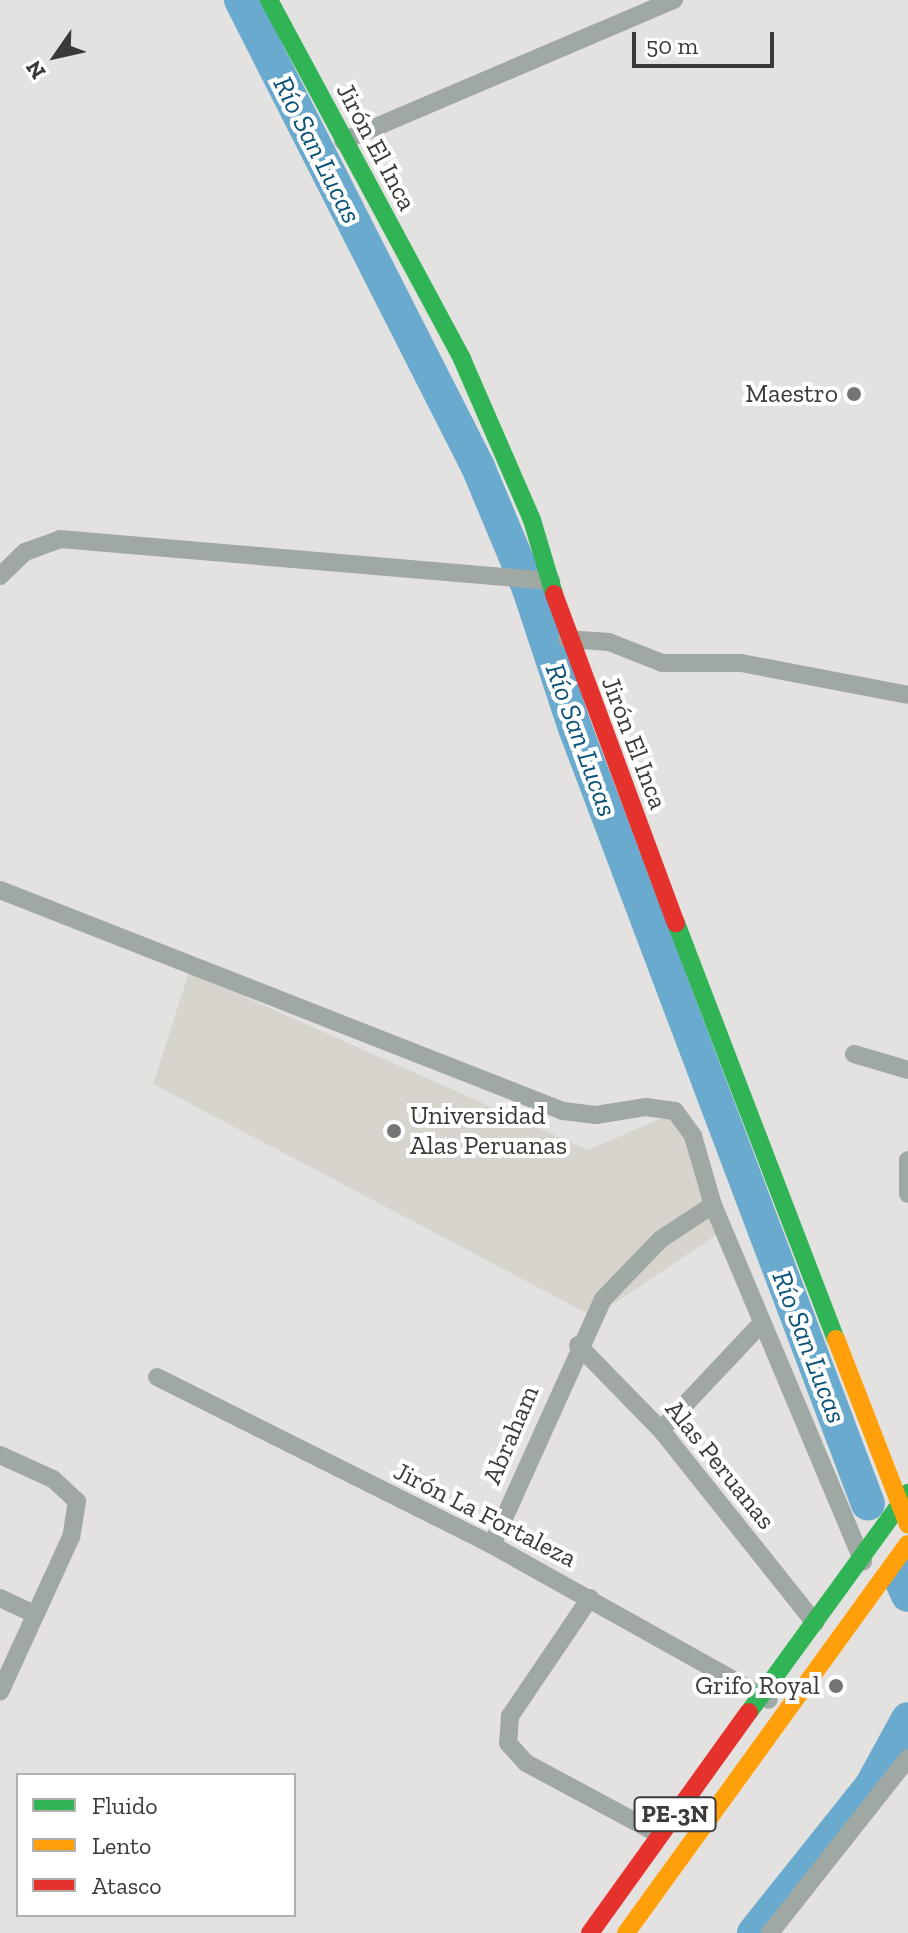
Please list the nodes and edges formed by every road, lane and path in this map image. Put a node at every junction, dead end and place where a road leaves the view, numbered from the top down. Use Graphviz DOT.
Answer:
graph roads {
  1 [pos="269,0"];
  2 [pos="674,0"];
  3 [pos="343,141"];
  4 [pos="0,576"];
  5 [pos="546,581"];
  6 [pos="567,639"];
  7 [pos="908,695"];
  8 [pos="0,890"];
  9 [pos="854,1054"];
  10 [pos="908,1070"];
  11 [pos="908,1160"];
  12 [pos="908,1194"];
  13 [pos="713,1205"];
  14 [pos="762,1323"];
  15 [pos="578,1345"];
  16 [pos="157,1377"];
  17 [pos="661,1430"];
  18 [pos="0,1455"];
  19 [pos="902,1511"];
  20 [pos="492,1545"];
  21 [pos="907,1546"];
  22 [pos="864,1556"];
  23 [pos="878,1586"];
  24 [pos="0,1598"];
  25 [pos="590,1598"];
  26 [pos="35,1614"];
  27 [pos="815,1623"];
  28 [pos="0,1692"];
  29 [pos="762,1696"];
  30 [pos="785,1709"];
  31 [pos="908,1758"];
  32 [pos="660,1835"];
  33 [pos="590,1933"];
  34 [pos="626,1933"];
  35 [pos="770,1933"];
  1 -- 3 [label="main road, Jirón El Inca"];
  2 -- 3 [label="street"];
  3 -- 5 [label="main road, Jirón El Inca"];
  4 -- 5 [label="street"];
  5 -- 6 [label="main road, Jirón El Inca"];
  6 -- 7 [label="street"];
  6 -- 19 [label="main road, Jirón El Inca"];
  8 -- 13 [label="street"];
  9 -- 10 [label="street"];
  11 -- 12 [label="street"];
  13 -- 14 [label="street"];
  13 -- 15 [label="street, Abraham"];
  14 -- 17 [label="street"];
  14 -- 22 [label="street"];
  15 -- 17 [label="street, Alas Peruanas"];
  15 -- 20 [label="street, Abraham"];
  16 -- 20 [label="street, Jirón La Fortaleza"];
  17 -- 27 [label="street, Alas Peruanas"];
  18 -- 26 [label="street"];
  19 -- 22 [label="main road, PE-3N"];
  20 -- 25 [label="street, Jirón La Fortaleza"];
  21 -- 23 [label="main road, PE-3N"];
  22 -- 23 [label="street"];
  22 -- 27 [label="main road, PE-3N"];
  23 -- 30 [label="main road, PE-3N"];
  24 -- 26 [label="street"];
  25 -- 29 [label="street, Jirón La Fortaleza"];
  25 -- 32 [label="street"];
  26 -- 28 [label="street"];
  27 -- 29 [label="main road, PE-3N"];
  29 -- 30 [label="street, Jirón La Fortaleza"];
  29 -- 32 [label="main road, PE-3N"];
  30 -- 34 [label="main road, PE-3N"];
  31 -- 35 [label="street"];
  32 -- 33 [label="main road, PE-3N"];
}
